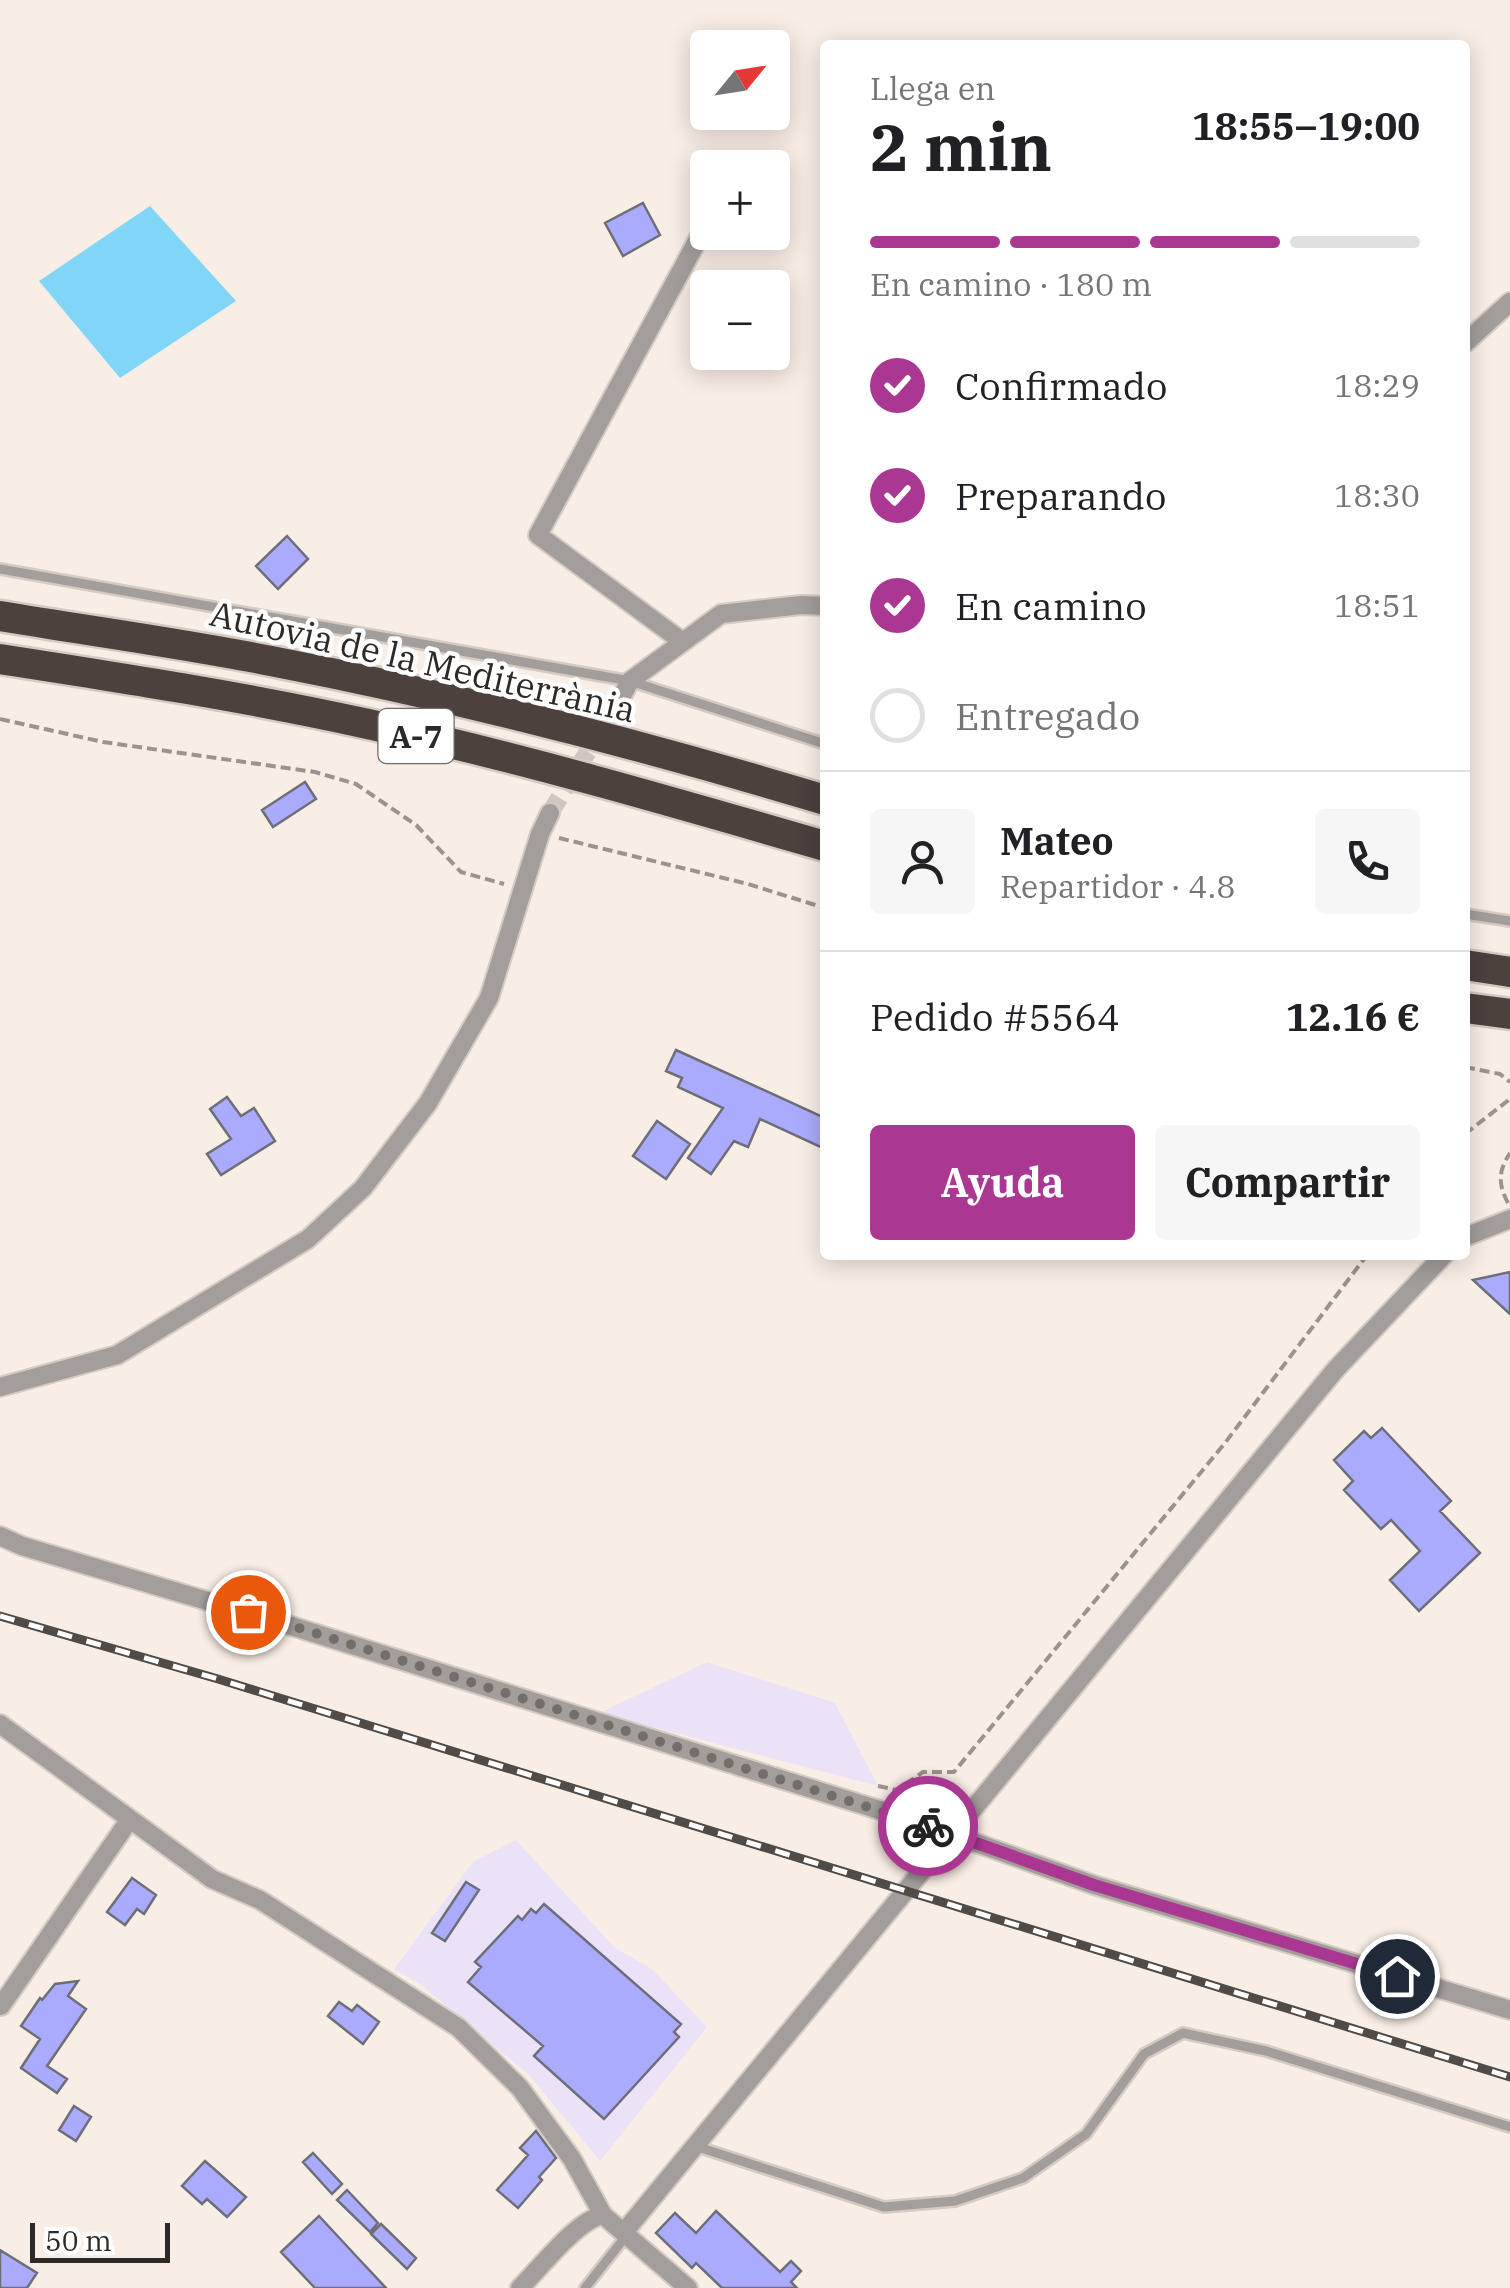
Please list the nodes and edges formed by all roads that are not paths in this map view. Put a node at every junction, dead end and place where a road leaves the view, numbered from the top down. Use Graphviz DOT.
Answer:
graph roads {
  1 [pos="692,250"];
  2 [pos="1510,302"];
  3 [pos="1470,338"];
  4 [pos="0,569"];
  5 [pos="820,606"];
  6 [pos="0,616"];
  7 [pos="683,642"];
  8 [pos="0,659"];
  9 [pos="630,681"];
  10 [pos="618,702"];
  11 [pos="820,742"];
  12 [pos="820,799"];
  13 [pos="550,813"];
  14 [pos="820,845"];
  15 [pos="1470,915"];
  16 [pos="1510,921"];
  17 [pos="1470,967"];
  18 [pos="1510,972"];
  19 [pos="1470,1009"];
  20 [pos="1510,1014"];
  21 [pos="1510,1219"];
  22 [pos="1470,1235"];
  23 [pos="1439,1260"];
  24 [pos="0,1387"];
  25 [pos="0,1536"];
  26 [pos="0,1724"];
  27 [pos="130,1818"];
  28 [pos="1,2006"];
  29 [pos="1510,2010"];
  30 [pos="1510,2127"];
  31 [pos="695,2146"];
  32 [pos="604,2215"];
  33 [pos="627,2232"];
  34 [pos="520,2288"];
  35 [pos="584,2288"];
  36 [pos="688,2288"];
  1 -- 7 [label="street"];
  2 -- 3 [label="street"];
  4 -- 9 [label="lane"];
  5 -- 7 [label="street"];
  6 -- 12 [label="highway, Autovia de la Mediterrània / A-7"];
  7 -- 9 [label="street"];
  8 -- 14 [label="highway, A-7"];
  9 -- 10 [label="street"];
  9 -- 11 [label="lane"];
  13 -- 24 [label="street"];
  15 -- 16 [label="lane"];
  17 -- 18 [label="highway"];
  19 -- 20 [label="highway"];
  21 -- 22 [label="street"];
  23 -- 31 [label="street"];
  25 -- 29 [label="street, bridge"];
  26 -- 27 [label="street"];
  27 -- 28 [label="street"];
  27 -- 32 [label="street"];
  30 -- 31 [label="lane"];
  31 -- 33 [label="street"];
  32 -- 33 [label="street"];
  32 -- 34 [label="street"];
  33 -- 35 [label="lane"];
  33 -- 36 [label="street"];
}
